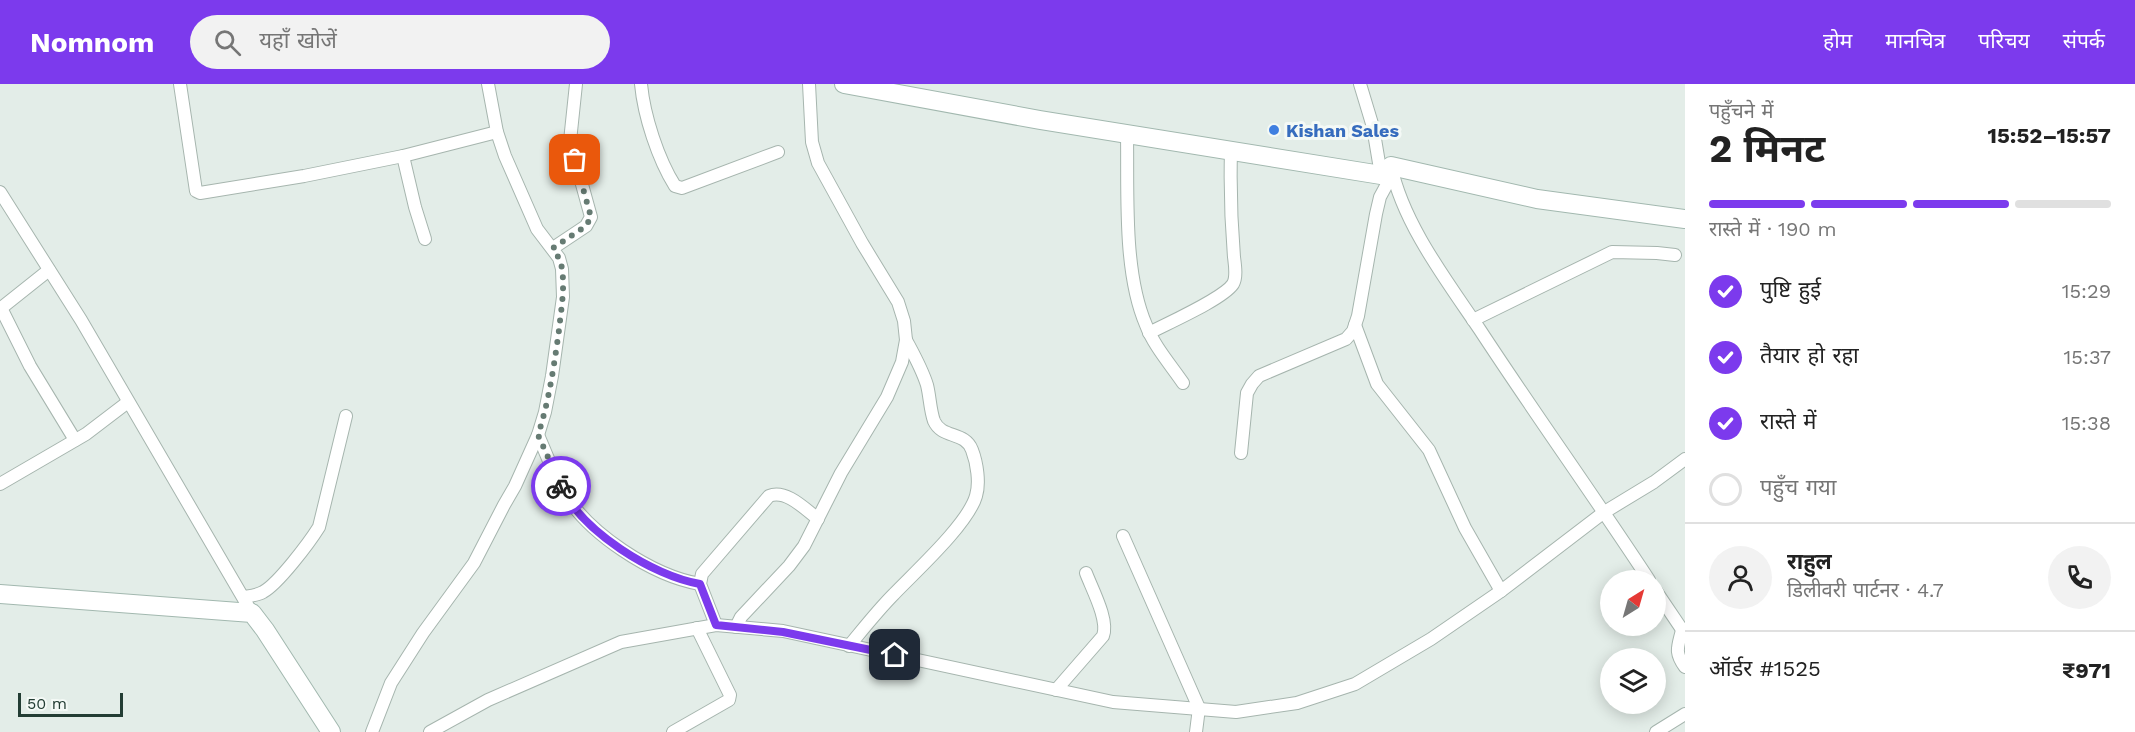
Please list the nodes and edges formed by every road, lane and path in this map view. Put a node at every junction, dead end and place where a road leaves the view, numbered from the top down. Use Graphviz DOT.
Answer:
graph roads {
  1 [pos="180,84"];
  2 [pos="488,84"];
  3 [pos="576,84"];
  4 [pos="641,84"];
  5 [pos="809,84"];
  6 [pos="844,84"];
  7 [pos="1360,84"];
  8 [pos="892,88"];
  9 [pos="496,132"];
  10 [pos="1127,134"];
  11 [pos="1231,151"];
  12 [pos="778,152"];
  13 [pos="403,156"];
  14 [pos="1388,172"];
  15 [pos="0,192"];
  16 [pos="1685,219"];
  17 [pos="425,239"];
  18 [pos="553,248"];
  19 [pos="1675,255"];
  20 [pos="50,270"];
  21 [pos="0,309"];
  22 [pos="1473,320"];
  23 [pos="1355,325"];
  24 [pos="1149,333"];
  25 [pos="906,340"];
  26 [pos="1183,383"];
  27 [pos="128,402"];
  28 [pos="346,416"];
  29 [pos="538,435"];
  30 [pos="75,440"];
  31 [pos="1241,453"];
  32 [pos="1685,459"];
  33 [pos="0,484"];
  34 [pos="1603,513"];
  35 [pos="818,519"];
  36 [pos="1123,536"];
  37 [pos="1642,570"];
  38 [pos="1086,573"];
  39 [pos="700,584"];
  40 [pos="1501,591"];
  41 [pos="0,594"];
  42 [pos="248,605"];
  43 [pos="1666,606"];
  44 [pos="716,625"];
  45 [pos="736,627"];
  46 [pos="697,628"];
  47 [pos="1684,632"];
  48 [pos="849,646"];
  49 [pos="1685,667"];
  50 [pos="1056,690"];
  51 [pos="1199,708"];
  52 [pos="1685,714"];
  53 [pos="330,732"];
  54 [pos="372,732"];
  55 [pos="430,732"];
  56 [pos="673,732"];
  57 [pos="1196,732"];
  58 [pos="1656,732"];
  1 -- 13 [label="street"];
  2 -- 9 [label="street"];
  3 -- 18 [label="street"];
  4 -- 12 [label="street"];
  5 -- 25 [label="street"];
  6 -- 8 [label="main road"];
  7 -- 14 [label="street"];
  8 -- 10 [label="main road"];
  9 -- 13 [label="street"];
  9 -- 18 [label="street"];
  10 -- 11 [label="main road"];
  10 -- 24 [label="street"];
  11 -- 14 [label="main road"];
  11 -- 24 [label="street"];
  13 -- 17 [label="street"];
  14 -- 16 [label="main road"];
  14 -- 22 [label="street"];
  14 -- 23 [label="street"];
  15 -- 20 [label="street"];
  18 -- 29 [label="street"];
  19 -- 22 [label="street"];
  20 -- 21 [label="street"];
  20 -- 27 [label="street"];
  21 -- 30 [label="street"];
  22 -- 34 [label="street"];
  23 -- 31 [label="street"];
  23 -- 40 [label="street"];
  24 -- 26 [label="street"];
  25 -- 35 [label="street"];
  25 -- 48 [label="street"];
  27 -- 30 [label="street"];
  27 -- 42 [label="street"];
  28 -- 42 [label="street"];
  29 -- 39 [label="street"];
  29 -- 54 [label="street"];
  30 -- 33 [label="street"];
  32 -- 34 [label="street"];
  34 -- 37 [label="street"];
  34 -- 40 [label="street"];
  35 -- 39 [label="street"];
  35 -- 45 [label="street"];
  36 -- 51 [label="street"];
  38 -- 50 [label="street"];
  39 -- 44 [label="street"];
  40 -- 51 [label="street"];
  41 -- 42 [label="main road"];
  42 -- 53 [label="main road"];
  43 -- 47 [label="street"];
  44 -- 45 [label="street"];
  44 -- 46 [label="street"];
  45 -- 48 [label="street"];
  46 -- 55 [label="street"];
  46 -- 56 [label="street"];
  47 -- 49 [label="street"];
  48 -- 50 [label="street"];
  50 -- 51 [label="street"];
  51 -- 57 [label="street"];
  52 -- 58 [label="street"];
}
